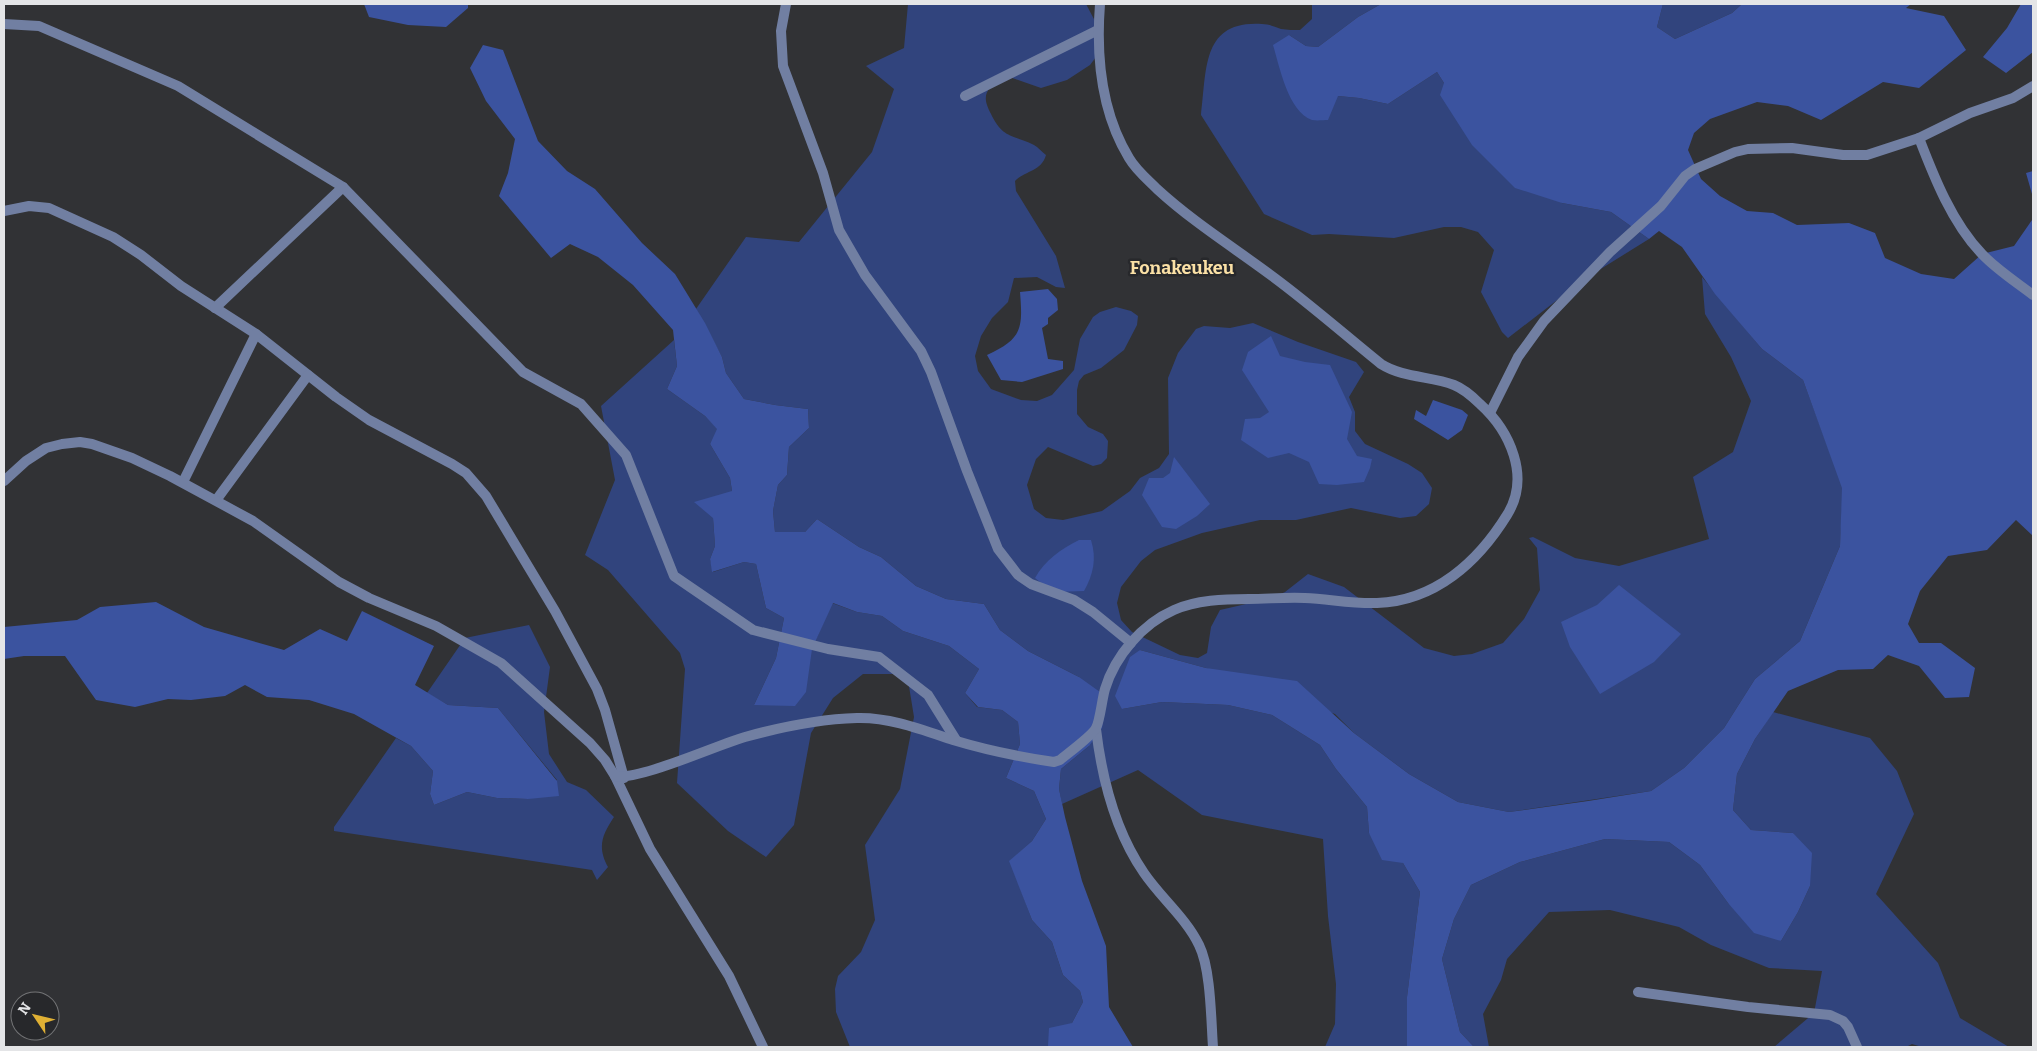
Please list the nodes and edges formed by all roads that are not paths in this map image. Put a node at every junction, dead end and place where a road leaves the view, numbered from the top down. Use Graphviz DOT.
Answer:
graph roads {
  1 [pos="786,4"];
  2 [pos="1100,4"];
  3 [pos="4,24"];
  4 [pos="1098,30"];
  5 [pos="2033,86"];
  6 [pos="965,96"];
  7 [pos="1919,138"];
  8 [pos="342,187"];
  9 [pos="4,210"];
  10 [pos="2033,294"];
  11 [pos="215,308"];
  12 [pos="256,334"];
  13 [pos="308,375"];
  14 [pos="1490,413"];
  15 [pos="4,481"];
  16 [pos="183,482"];
  17 [pos="216,500"];
  18 [pos="1131,643"];
  19 [pos="1096,729"];
  20 [pos="956,740"];
  21 [pos="620,777"];
  22 [pos="1638,992"];
  23 [pos="764,1047"];
  24 [pos="1213,1047"];
  25 [pos="1857,1047"];
  1 -- 18 [label="street"];
  2 -- 4 [label="street"];
  3 -- 8 [label="street"];
  4 -- 6 [label="street"];
  4 -- 14 [label="street"];
  5 -- 7 [label="street"];
  7 -- 10 [label="street"];
  7 -- 14 [label="street"];
  8 -- 11 [label="street"];
  8 -- 20 [label="street"];
  9 -- 11 [label="street"];
  11 -- 12 [label="street"];
  12 -- 13 [label="street"];
  12 -- 16 [label="street"];
  13 -- 17 [label="street"];
  13 -- 21 [label="street"];
  14 -- 18 [label="street"];
  15 -- 16 [label="street"];
  16 -- 17 [label="street"];
  17 -- 21 [label="street"];
  18 -- 19 [label="street"];
  19 -- 20 [label="street"];
  19 -- 24 [label="street"];
  20 -- 21 [label="street"];
  21 -- 23 [label="street"];
  22 -- 25 [label="street"];
}
